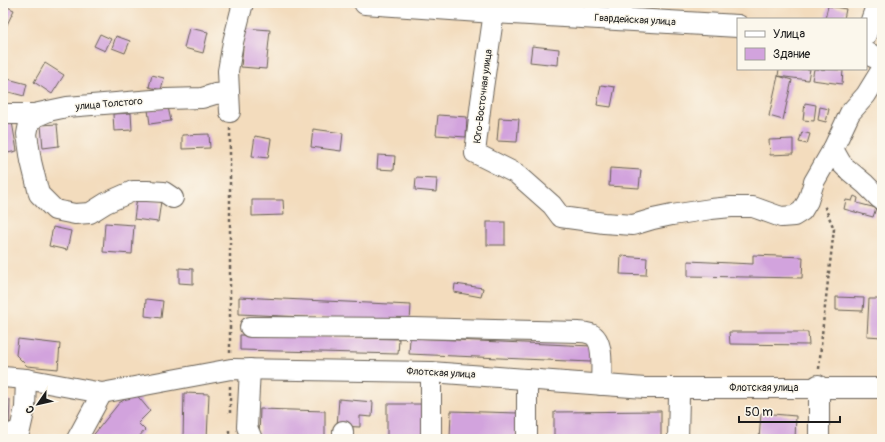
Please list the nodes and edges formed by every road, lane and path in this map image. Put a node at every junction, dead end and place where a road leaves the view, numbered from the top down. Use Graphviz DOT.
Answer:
graph roads {
  1 [pos="243,3"];
  2 [pos="365,3"];
  3 [pos="877,3"];
  4 [pos="494,12"];
  5 [pos="737,26"];
  6 [pos="867,32"];
  7 [pos="867,53"];
  8 [pos="882,60"];
  9 [pos="882,69"];
  10 [pos="225,100"];
  11 [pos="49,111"];
  12 [pos="3,114"];
  13 [pos="833,149"];
  14 [pos="814,182"];
  15 [pos="173,198"];
  16 [pos="882,199"];
  17 [pos="250,327"];
  18 [pos="230,359"];
  19 [pos="250,370"];
  20 [pos="431,372"];
  21 [pos="11,376"];
  22 [pos="528,379"];
  23 [pos="601,384"];
  24 [pos="818,387"];
  25 [pos="882,388"];
  26 [pos="102,392"];
  27 [pos="679,396"];
  28 [pos="3,435"];
  29 [pos="77,439"];
  30 [pos="252,439"];
  31 [pos="431,439"];
  32 [pos="527,439"];
  33 [pos="678,439"];
  34 [pos="819,439"];
  1 -- 10 [label="street"];
  2 -- 4 [label="main road, Гвардейская улица"];
  3 -- 6 [label="street"];
  4 -- 5 [label="main road, Гвардейская улица"];
  4 -- 14 [label="street, Юго-Восточная улица"];
  7 -- 8 [label="main road"];
  9 -- 13 [label="street"];
  10 -- 11 [label="street, улица Толстого"];
  10 -- 18 [label="path"];
  11 -- 12 [label="street, улица Толстого"];
  11 -- 15 [label="street"];
  13 -- 14 [label="street"];
  13 -- 16 [label="street"];
  14 -- 24 [label="path"];
  17 -- 23 [label="street"];
  19 -- 20 [label="street, Флотская улица"];
  19 -- 26 [label="street, Флотская улица"];
  19 -- 30 [label="street"];
  20 -- 22 [label="street, Флотская улица"];
  20 -- 31 [label="street"];
  21 -- 26 [label="street, Флотская улица"];
  21 -- 28 [label="street"];
  22 -- 23 [label="street, Флотская улица"];
  22 -- 32 [label="street"];
  23 -- 24 [label="street, Флотская улица"];
  24 -- 25 [label="street, Флотская улица"];
  24 -- 34 [label="street"];
  26 -- 29 [label="street"];
  27 -- 33 [label="street"];
}
